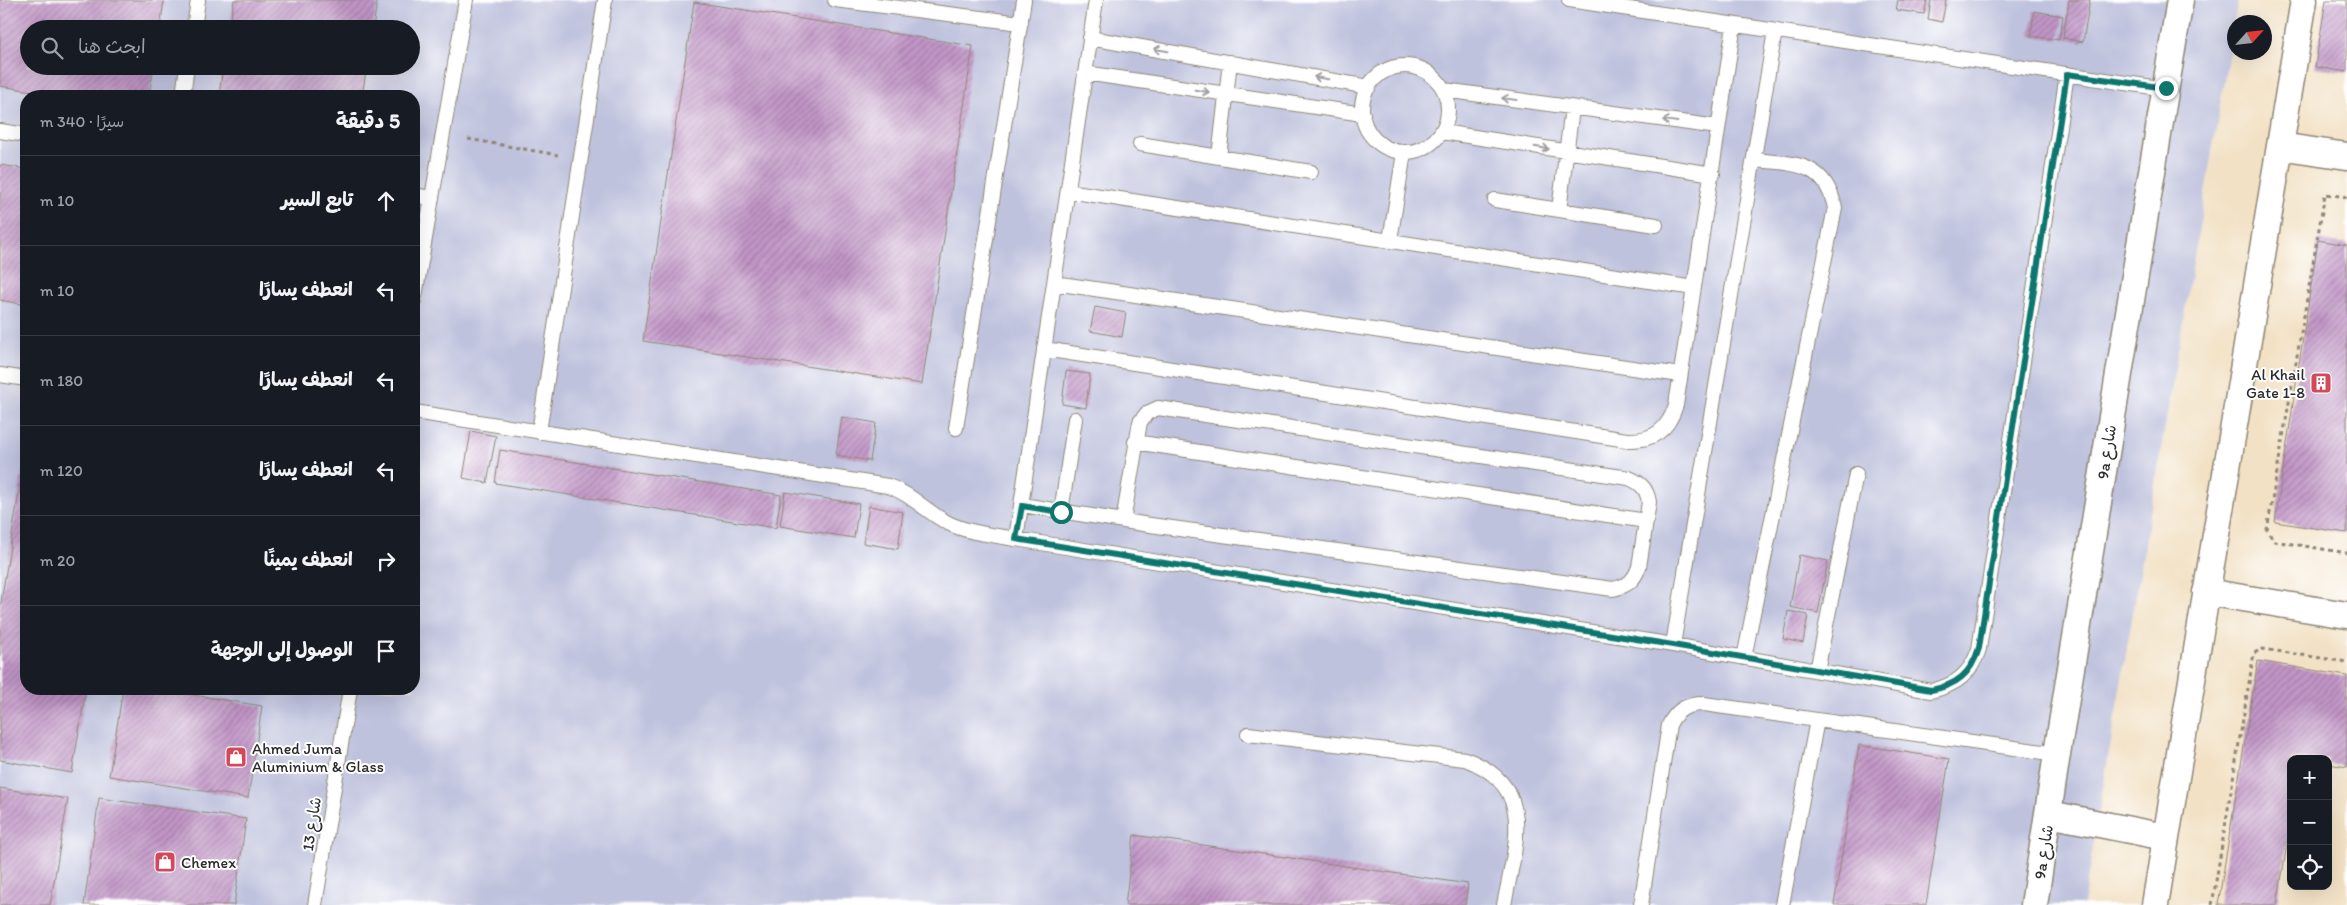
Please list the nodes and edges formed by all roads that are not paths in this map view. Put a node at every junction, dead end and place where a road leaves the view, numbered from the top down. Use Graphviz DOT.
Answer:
graph roads {
  1 [pos="198,0"];
  2 [pos="466,0"];
  3 [pos="605,0"];
  4 [pos="835,0"];
  5 [pos="1024,0"];
  6 [pos="1096,0"];
  7 [pos="1569,0"];
  8 [pos="2180,0"];
  9 [pos="2304,0"];
  10 [pos="195,20"];
  11 [pos="1021,24"];
  12 [pos="1734,25"];
  13 [pos="1775,31"];
  14 [pos="1090,38"];
  15 [pos="1230,62"];
  16 [pos="1085,73"];
  17 [pos="2067,74"];
  18 [pos="186,75"];
  19 [pos="1369,87"];
  20 [pos="2166,88"];
  21 [pos="183,90"];
  22 [pos="1444,90"];
  23 [pos="1226,95"];
  24 [pos="1572,108"];
  25 [pos="1363,114"];
  26 [pos="1718,127"];
  27 [pos="0,131"];
  28 [pos="1442,132"];
  29 [pos="20,134"];
  30 [pos="1140,144"];
  31 [pos="2280,146"];
  32 [pos="1566,151"];
  33 [pos="1404,153"];
  34 [pos="2347,156"];
  35 [pos="1219,157"];
  36 [pos="1754,160"];
  37 [pos="1311,172"];
  38 [pos="1713,174"];
  39 [pos="1068,191"];
  40 [pos="420,196"];
  41 [pos="431,198"];
  42 [pos="1495,200"];
  43 [pos="1559,210"];
  44 [pos="1656,225"];
  45 [pos="1390,240"];
  46 [pos="420,265"];
  47 [pos="1054,283"];
  48 [pos="1694,288"];
  49 [pos="1044,349"];
  50 [pos="1680,374"];
  51 [pos="0,375"];
  52 [pos="20,378"];
  53 [pos="420,413"];
  54 [pos="1075,419"];
  55 [pos="956,428"];
  56 [pos="539,432"];
  57 [pos="1135,442"];
  58 [pos="1856,474"];
  59 [pos="1022,506"];
  60 [pos="1061,512"];
  61 [pos="1123,521"];
  62 [pos="1646,521"];
  63 [pos="1016,539"];
  64 [pos="2206,592"];
  65 [pos="2347,615"];
  66 [pos="1673,645"];
  67 [pos="1744,658"];
  68 [pos="1817,671"];
  69 [pos="349,695"];
  70 [pos="1816,720"];
  71 [pos="1248,734"];
  72 [pos="2057,754"];
  73 [pos="2049,814"];
  74 [pos="2165,837"];
  75 [pos="316,905"];
  76 [pos="1504,905"];
  77 [pos="1640,905"];
  78 [pos="1782,905"];
  79 [pos="2034,905"];
  80 [pos="2155,905"];
  1 -- 10 [label="lane"];
  2 -- 41 [label="lane"];
  3 -- 56 [label="lane"];
  4 -- 11 [label="lane"];
  5 -- 11 [label="lane"];
  6 -- 14 [label="lane"];
  7 -- 12 [label="lane"];
  8 -- 20 [label="street, 9a شارع"];
  9 -- 31 [label="street"];
  11 -- 55 [label="lane"];
  12 -- 13 [label="lane"];
  12 -- 26 [label="lane"];
  13 -- 17 [label="lane"];
  13 -- 36 [label="lane"];
  15 -- 14 [label="lane, one-way"];
  14 -- 16 [label="lane"];
  19 -- 15 [label="lane, one-way"];
  15 -- 23 [label="lane"];
  16 -- 23 [label="lane, one-way"];
  16 -- 39 [label="lane"];
  17 -- 20 [label="lane"];
  17 -- 68 [label="lane"];
  18 -- 21 [label="lane"];
  19 -- 22 [label="lane"];
  19 -- 25 [label="lane"];
  20 -- 72 [label="street, 9a شارع"];
  24 -- 22 [label="lane, one-way"];
  22 -- 28 [label="lane"];
  23 -- 25 [label="lane"];
  23 -- 35 [label="lane"];
  26 -- 24 [label="lane, one-way"];
  24 -- 32 [label="lane"];
  25 -- 33 [label="lane"];
  26 -- 38 [label="lane"];
  27 -- 29 [label="lane"];
  28 -- 32 [label="lane, one-way"];
  28 -- 33 [label="lane"];
  30 -- 35 [label="lane"];
  31 -- 34 [label="street"];
  31 -- 64 [label="street"];
  32 -- 38 [label="lane"];
  32 -- 43 [label="lane"];
  33 -- 45 [label="lane"];
  35 -- 37 [label="lane"];
  36 -- 66 [label="lane"];
  36 -- 67 [label="lane"];
  38 -- 48 [label="lane"];
  39 -- 45 [label="lane"];
  39 -- 47 [label="lane"];
  40 -- 41 [label="lane"];
  41 -- 46 [label="lane"];
  42 -- 43 [label="lane"];
  43 -- 44 [label="lane"];
  45 -- 48 [label="lane"];
  47 -- 49 [label="lane"];
  47 -- 50 [label="lane"];
  48 -- 50 [label="lane"];
  49 -- 50 [label="lane"];
  49 -- 59 [label="lane"];
  51 -- 52 [label="lane"];
  53 -- 56 [label="lane"];
  54 -- 60 [label="lane"];
  56 -- 63 [label="lane"];
  57 -- 61 [label="lane"];
  57 -- 62 [label="lane"];
  57 -- 62 [label="lane"];
  58 -- 68 [label="lane"];
  59 -- 60 [label="lane"];
  59 -- 63 [label="lane"];
  60 -- 61 [label="lane"];
  61 -- 62 [label="lane"];
  63 -- 66 [label="lane"];
  64 -- 65 [label="street"];
  64 -- 74 [label="street"];
  66 -- 67 [label="lane"];
  67 -- 68 [label="lane"];
  69 -- 75 [label="lane, شارع 13"];
  70 -- 72 [label="lane"];
  70 -- 77 [label="lane"];
  70 -- 78 [label="lane"];
  71 -- 76 [label="lane"];
  72 -- 73 [label="street, 9a شارع"];
  73 -- 74 [label="street"];
  73 -- 79 [label="street, 9a شارع"];
  74 -- 80 [label="street"];
}
